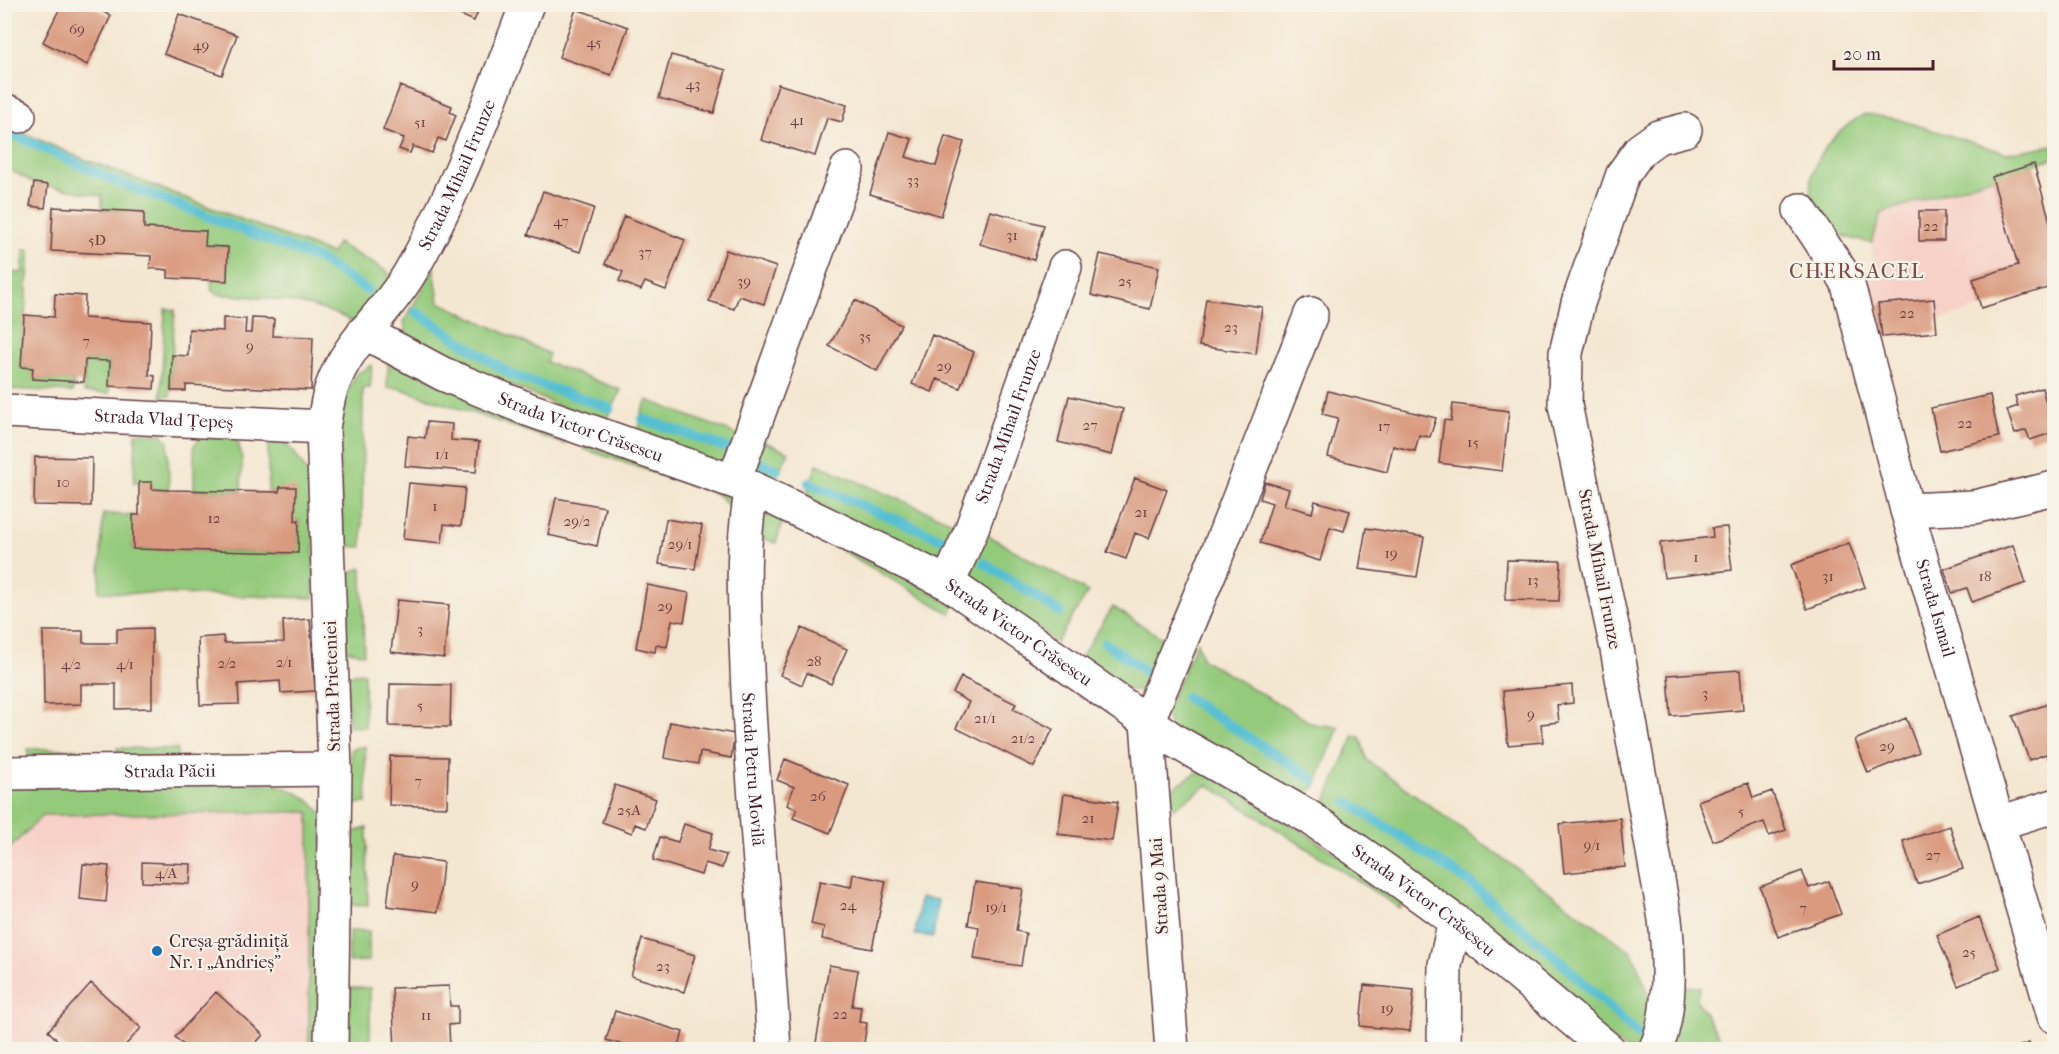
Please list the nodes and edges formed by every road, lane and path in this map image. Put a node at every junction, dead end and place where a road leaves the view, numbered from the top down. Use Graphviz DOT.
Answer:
graph roads {
  1 [pos="527,4"];
  2 [pos="1685,130"];
  3 [pos="847,169"];
  4 [pos="1800,210"];
  5 [pos="1065,267"];
  6 [pos="1311,314"];
  7 [pos="364,332"];
  8 [pos="4,411"];
  9 [pos="323,427"];
  10 [pos="743,484"];
  11 [pos="2055,488"];
  12 [pos="1907,510"];
  13 [pos="948,583"];
  14 [pos="1147,722"];
  15 [pos="335,769"];
  16 [pos="4,773"];
  17 [pos="2055,806"];
  18 [pos="1999,823"];
  19 [pos="1455,921"];
  20 [pos="2055,1016"];
  21 [pos="332,1050"];
  22 [pos="774,1050"];
  23 [pos="1172,1050"];
  24 [pos="1444,1050"];
  25 [pos="1609,1050"];
  26 [pos="1655,1050"];
  1 -- 7 [label="street, Strada Mihail Frunze"];
  2 -- 26 [label="street, Strada Mihail Frunze"];
  3 -- 10 [label="street"];
  4 -- 12 [label="street, Strada Ismail"];
  5 -- 13 [label="street, Strada Mihail Frunze"];
  6 -- 14 [label="street"];
  7 -- 9 [label="street, Strada Prieteniei"];
  7 -- 10 [label="street, Strada Victor Crăsescu"];
  8 -- 9 [label="street, Strada Vlad Țepeș"];
  9 -- 15 [label="street, Strada Prieteniei"];
  10 -- 13 [label="street, Strada Victor Crăsescu"];
  10 -- 22 [label="street, Strada Petru Movilă"];
  11 -- 12 [label="street"];
  12 -- 18 [label="street, Strada Ismail"];
  13 -- 14 [label="street, Strada Victor Crăsescu"];
  14 -- 19 [label="street, Strada Victor Crăsescu"];
  14 -- 23 [label="street, Strada 9 Mai"];
  15 -- 16 [label="street, Strada Păcii"];
  15 -- 21 [label="street, Strada Prieteniei"];
  17 -- 18 [label="street"];
  18 -- 20 [label="street, Strada Ismail"];
  19 -- 24 [label="street"];
  19 -- 25 [label="street, Strada Victor Crăsescu"];
}
